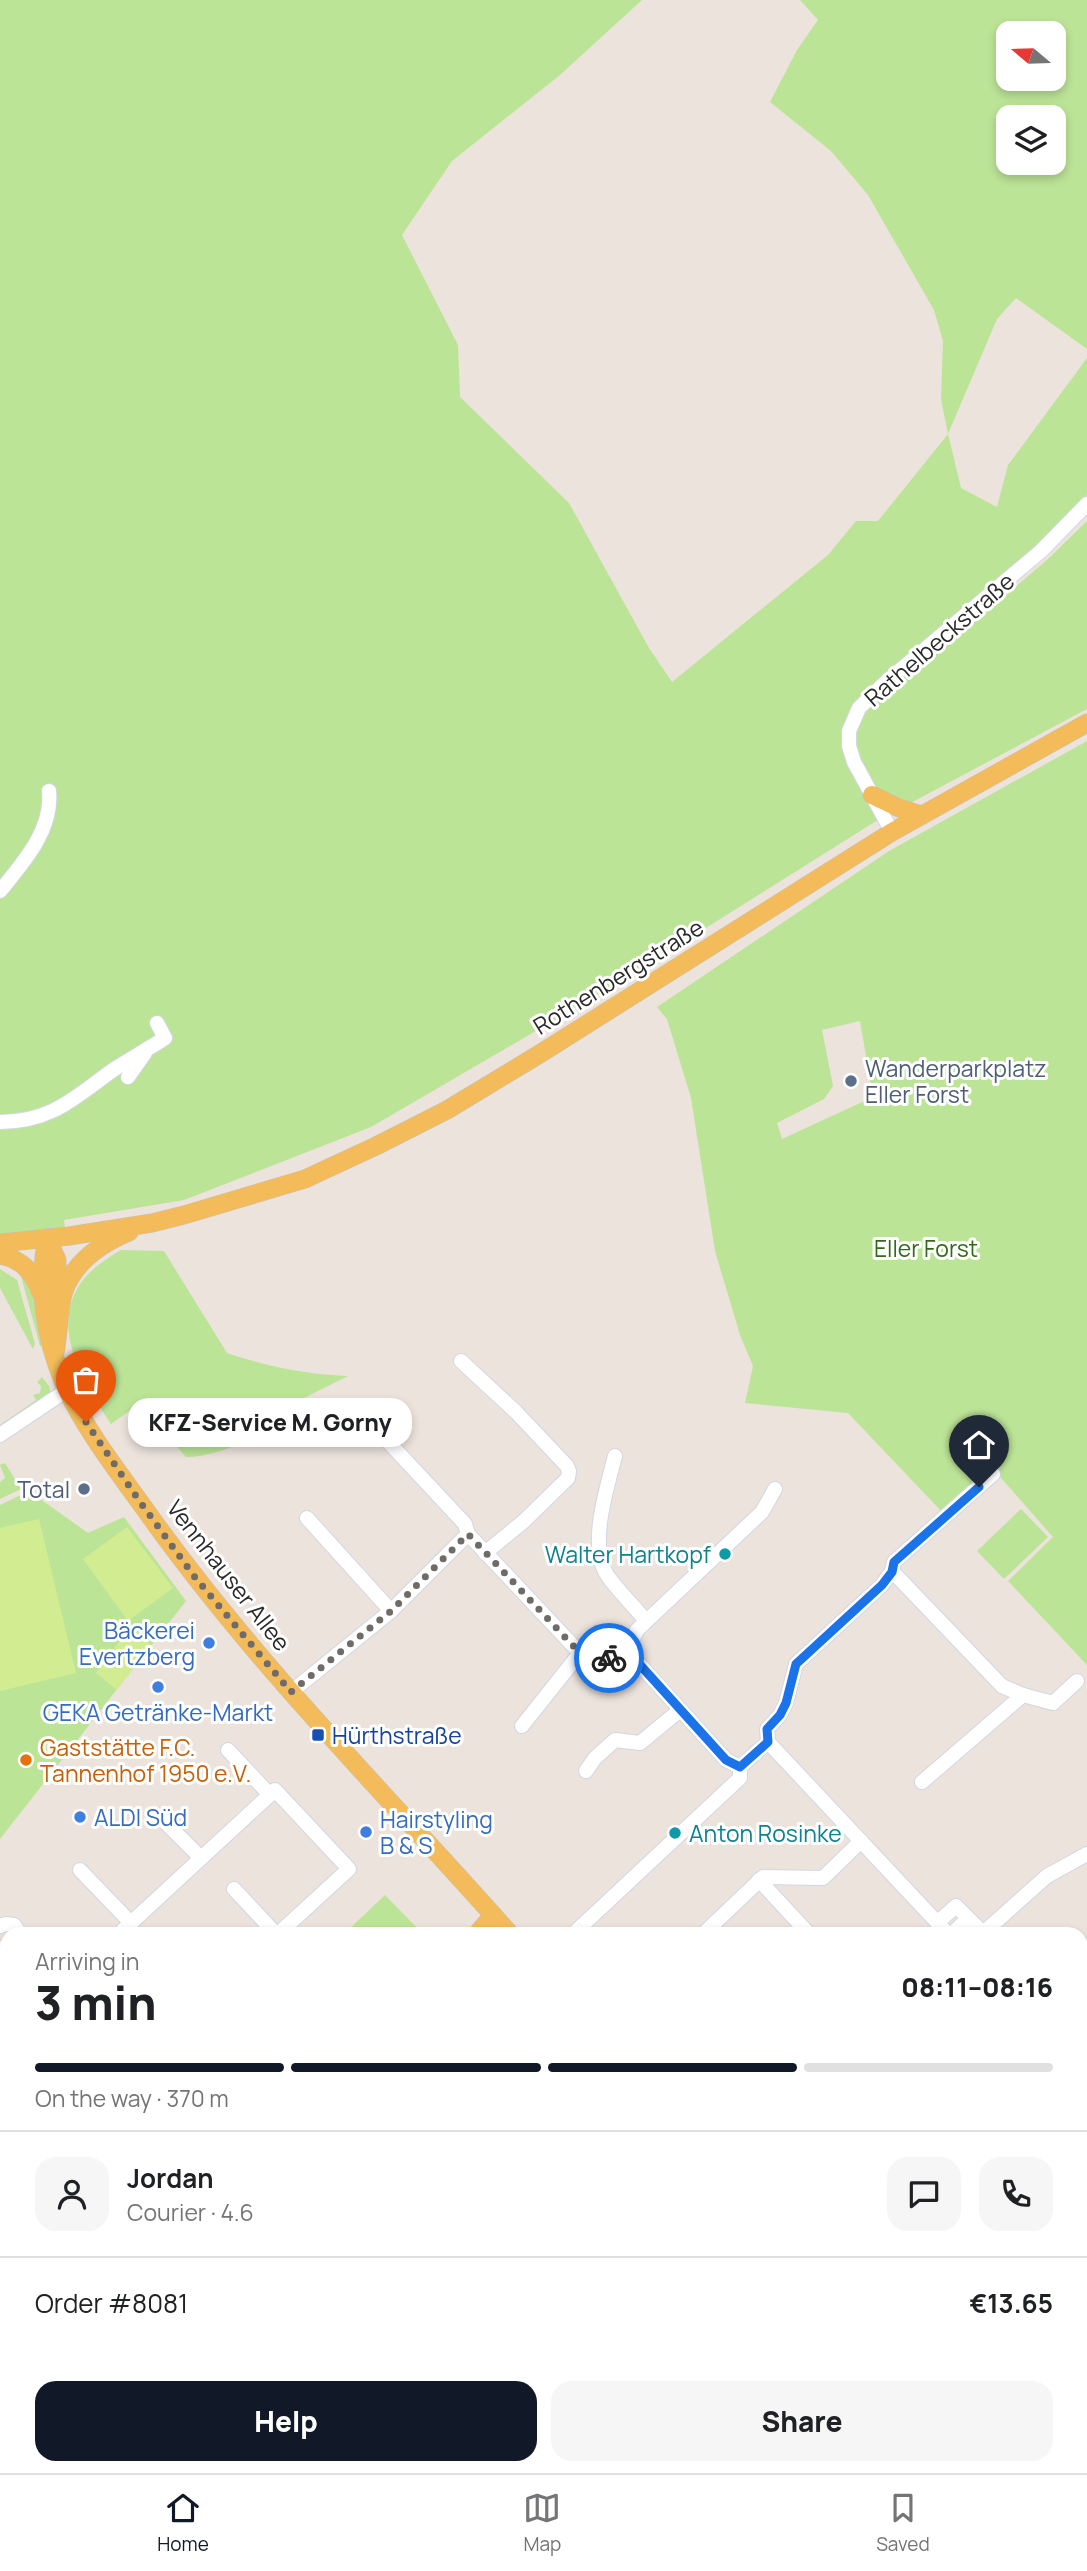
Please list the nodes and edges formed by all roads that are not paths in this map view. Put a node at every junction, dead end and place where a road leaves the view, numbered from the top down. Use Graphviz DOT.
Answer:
graph roads {
  1 [pos="1087,505"];
  2 [pos="1087,723"];
  3 [pos="49,791"];
  4 [pos="872,795"];
  5 [pos="922,815"];
  6 [pos="892,832"];
  7 [pos="0,891"];
  8 [pos="156,1023"];
  9 [pos="147,1049"];
  10 [pos="128,1077"];
  11 [pos="0,1122"];
  12 [pos="152,1223"];
  13 [pos="47,1238"];
  14 [pos="0,1243"];
  15 [pos="0,1255"];
  16 [pos="84,1260"];
  17 [pos="44,1305"];
  18 [pos="55,1353"];
  19 [pos="461,1361"];
  20 [pos="67,1390"];
  21 [pos="381,1434"];
  22 [pos="0,1435"];
  23 [pos="615,1456"];
  24 [pos="993,1475"];
  25 [pos="775,1489"];
  26 [pos="307,1518"];
  27 [pos="468,1534"];
  28 [pos="485,1553"];
  29 [pos="892,1572"];
  30 [pos="391,1611"];
  31 [pos="646,1621"];
  32 [pos="580,1653"];
  33 [pos="632,1656"];
  34 [pos="1077,1681"];
  35 [pos="291,1692"];
  36 [pos="1023,1695"];
  37 [pos="680,1710"];
  38 [pos="522,1726"];
  39 [pos="768,1742"];
  40 [pos="229,1751"];
  41 [pos="740,1767"];
  42 [pos="586,1771"];
  43 [pos="922,1782"];
  44 [pos="270,1795"];
  45 [pos="158,1815"];
  46 [pos="861,1841"];
  47 [pos="1087,1854"];
  48 [pos="201,1858"];
  49 [pos="80,1870"];
  50 [pos="760,1880"];
  51 [pos="234,1889"];
  52 [pos="938,1922"];
  53 [pos="131,1923"];
  54 [pos="127,1927"];
  55 [pos="270,1927"];
  56 [pos="285,1927"];
  57 [pos="500,1927"];
  58 [pos="580,1927"];
  59 [pos="710,1927"];
  60 [pos="803,1927"];
  61 [pos="943,1927"];
  62 [pos="976,1927"];
  63 [pos="991,1927"];
  1 -- 4 [label="street, Rathelbeckstraße"];
  2 -- 5 [label="main road, Rothenbergstraße"];
  3 -- 7 [label="street"];
  4 -- 5 [label="main road"];
  4 -- 6 [label="street, Rathelbeckstraße"];
  5 -- 6 [label="main road, Rothenbergstraße"];
  6 -- 12 [label="main road, Rothenbergstraße"];
  8 -- 9 [label="street"];
  9 -- 10 [label="street"];
  9 -- 11 [label="street"];
  12 -- 13 [label="main road, Rothenbergstraße"];
  12 -- 16 [label="main road, Rothenbergstraße"];
  13 -- 14 [label="main road, Rothenbergstraße"];
  13 -- 17 [label="main road, Vennhauser Allee"];
  13 -- 18 [label="main road, Vennhauser Allee"];
  15 -- 17 [label="main road"];
  16 -- 18 [label="main road, Vennhauser Allee"];
  17 -- 18 [label="main road, Vennhauser Allee"];
  18 -- 20 [label="main road, Vennhauser Allee"];
  19 -- 28 [label="street"];
  20 -- 22 [label="street"];
  20 -- 35 [label="main road, Vennhauser Allee"];
  21 -- 27 [label="street"];
  23 -- 31 [label="street"];
  24 -- 29 [label="street"];
  25 -- 31 [label="street"];
  26 -- 30 [label="street"];
  27 -- 28 [label="street"];
  27 -- 30 [label="street"];
  28 -- 32 [label="street"];
  29 -- 36 [label="street"];
  29 -- 39 [label="street"];
  30 -- 35 [label="street"];
  31 -- 33 [label="street"];
  32 -- 33 [label="street"];
  32 -- 38 [label="street"];
  33 -- 37 [label="street"];
  34 -- 36 [label="street"];
  35 -- 57 [label="main road, Vennhauser Allee"];
  36 -- 43 [label="street"];
  37 -- 41 [label="street"];
  37 -- 42 [label="street"];
  39 -- 41 [label="street"];
  39 -- 46 [label="street"];
  40 -- 44 [label="street"];
  41 -- 58 [label="street"];
  44 -- 48 [label="street"];
  44 -- 56 [label="street"];
  45 -- 48 [label="street"];
  46 -- 50 [label="street"];
  46 -- 52 [label="street"];
  47 -- 63 [label="street"];
  48 -- 53 [label="street"];
  49 -- 53 [label="street"];
  50 -- 59 [label="street"];
  50 -- 60 [label="street"];
  51 -- 55 [label="street"];
  52 -- 61 [label="street"];
  52 -- 62 [label="street"];
  53 -- 54 [label="street"];
}
